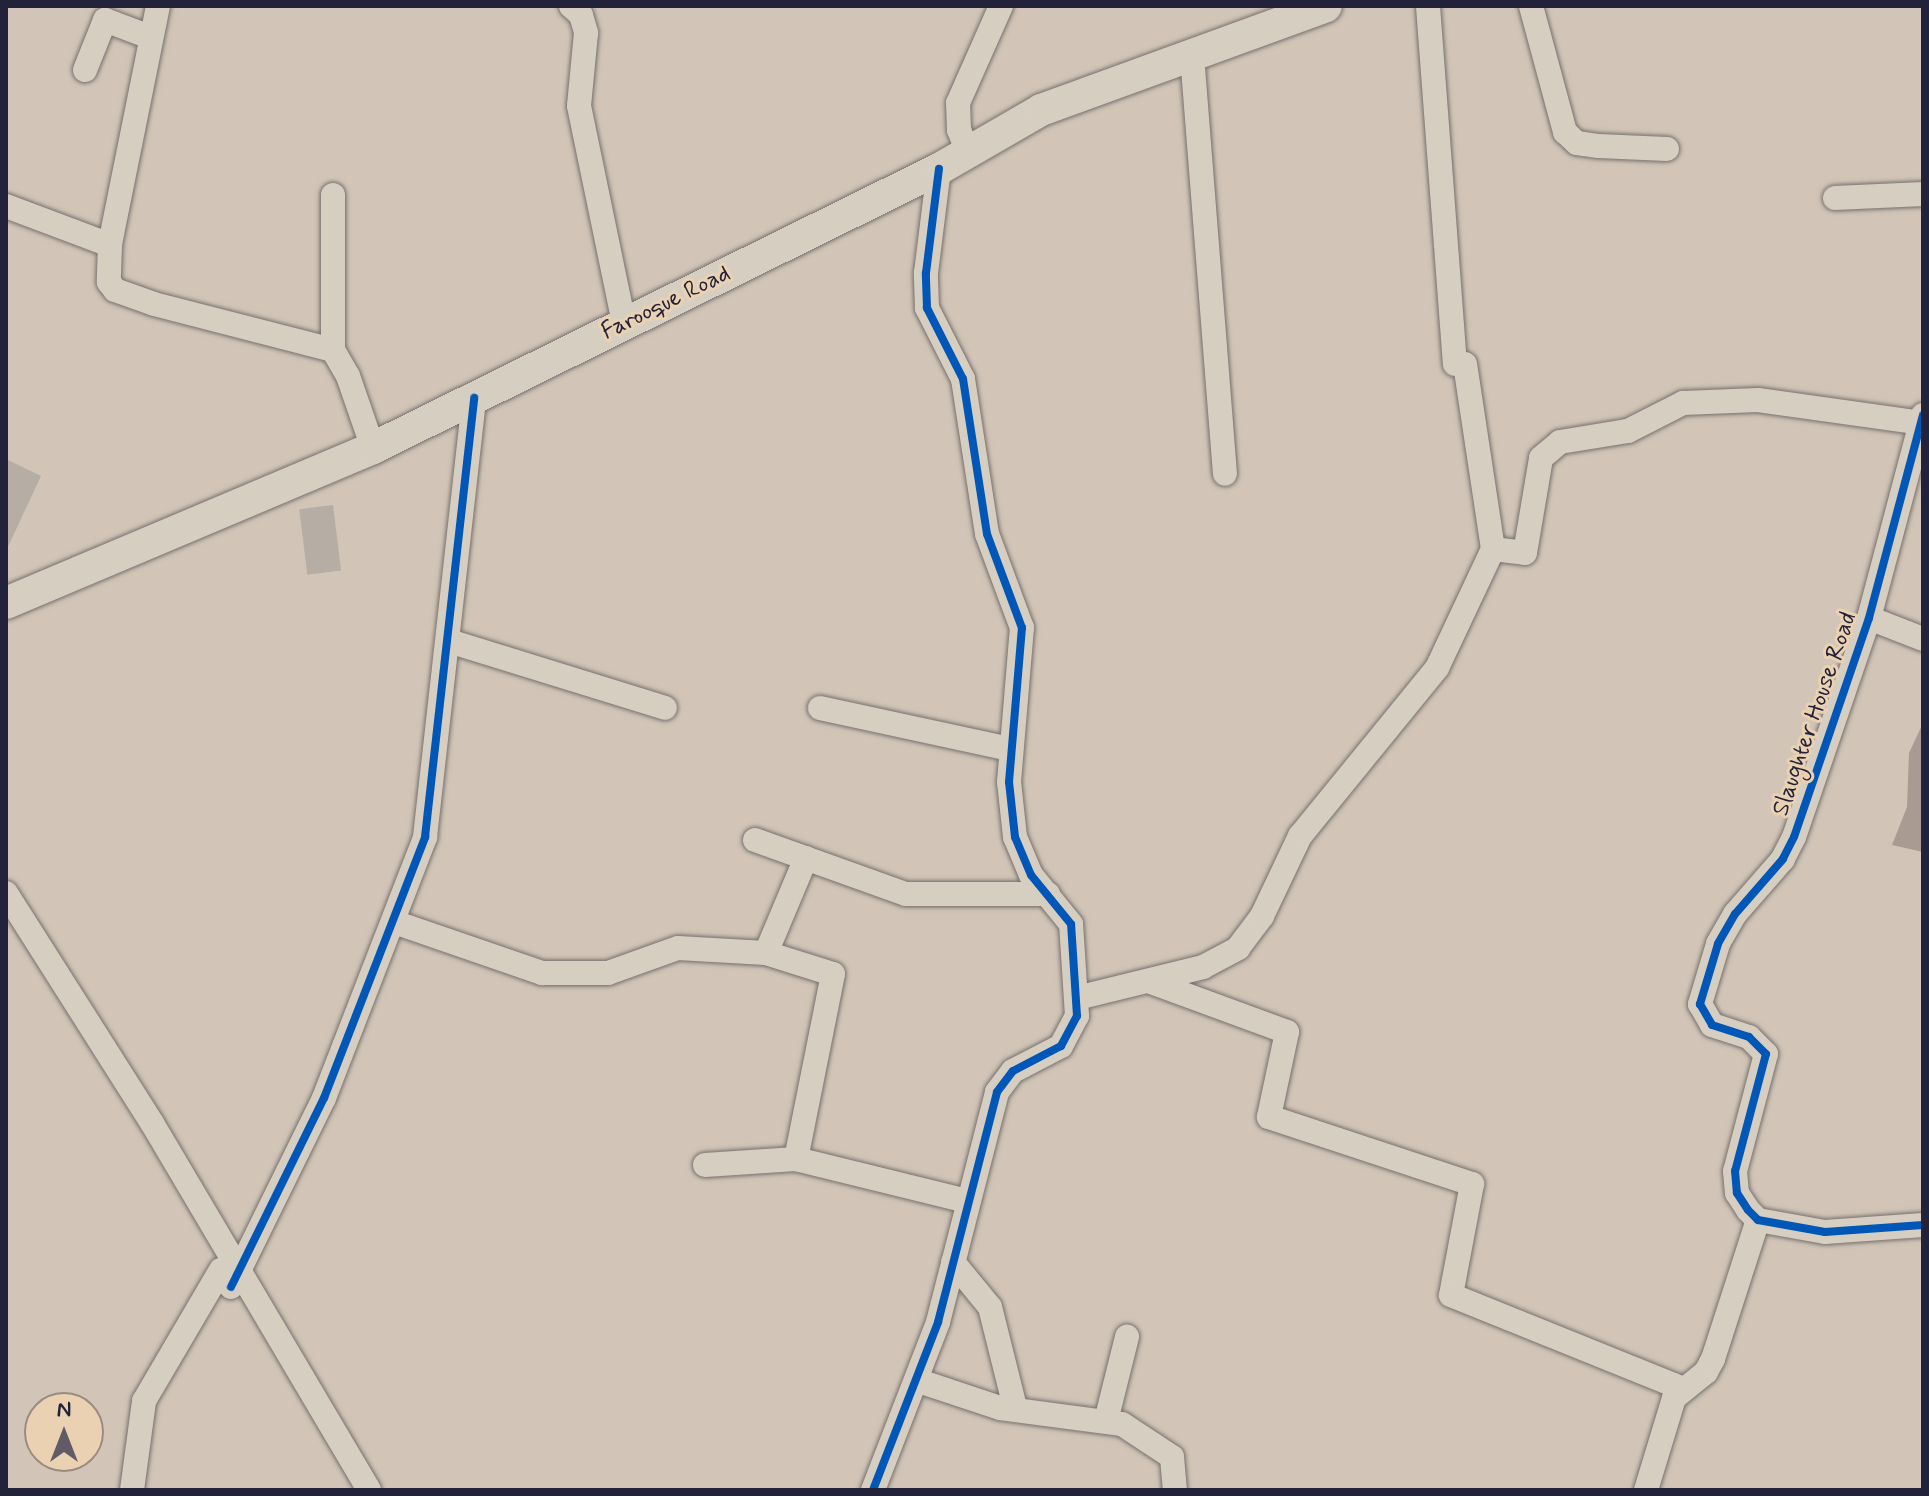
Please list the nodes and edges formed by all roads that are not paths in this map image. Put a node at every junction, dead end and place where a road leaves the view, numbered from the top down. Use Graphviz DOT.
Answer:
graph roads {
  1 [pos="158,6"];
  2 [pos="571,6"];
  3 [pos="1001,6"];
  4 [pos="1326,6"];
  5 [pos="1428,6"];
  6 [pos="1531,6"];
  7 [pos="150,37"];
  8 [pos="1192,55"];
  9 [pos="85,70"];
  10 [pos="1667,149"];
  11 [pos="968,153"];
  12 [pos="939,169"];
  13 [pos="1923,194"];
  14 [pos="333,195"];
  15 [pos="1835,198"];
  16 [pos="6,206"];
  17 [pos="110,245"];
  18 [pos="624,324"];
  19 [pos="333,350"];
  20 [pos="474,398"];
  21 [pos="1922,419"];
  22 [pos="373,448"];
  23 [pos="1916,461"];
  24 [pos="1225,474"];
  25 [pos="1493,549"];
  26 [pos="6,603"];
  27 [pos="1869,618"];
  28 [pos="1923,639"];
  29 [pos="449,641"];
  30 [pos="665,708"];
  31 [pos="820,708"];
  32 [pos="1010,749"];
  33 [pos="755,840"];
  34 [pos="806,858"];
  35 [pos="6,893"];
  36 [pos="1048,894"];
  37 [pos="394,922"];
  38 [pos="6,924"];
  39 [pos="766,953"];
  40 [pos="1151,982"];
  41 [pos="1077,998"];
  42 [pos="796,1159"];
  43 [pos="705,1165"];
  44 [pos="967,1201"];
  45 [pos="1758,1220"];
  46 [pos="1923,1225"];
  47 [pos="953,1262"];
  48 [pos="230,1276"];
  49 [pos="1127,1337"];
  50 [pos="919,1381"];
  51 [pos="1681,1388"];
  52 [pos="1015,1407"];
  53 [pos="1106,1421"];
  54 [pos="132,1490"];
  55 [pos="356,1490"];
  56 [pos="369,1490"];
  57 [pos="873,1490"];
  58 [pos="1175,1490"];
  59 [pos="1646,1490"];
  1 -- 7 [label="street"];
  2 -- 18 [label="street"];
  3 -- 11 [label="street"];
  4 -- 8 [label="main road, Farooque Road"];
  5 -- 25 [label="street"];
  6 -- 10 [label="street"];
  7 -- 9 [label="street"];
  7 -- 17 [label="street"];
  8 -- 11 [label="main road, Farooque Road"];
  8 -- 24 [label="street"];
  11 -- 12 [label="main road, Farooque Road"];
  12 -- 18 [label="main road, Farooque Road"];
  12 -- 32 [label="street"];
  13 -- 15 [label="street"];
  14 -- 19 [label="street"];
  16 -- 17 [label="street"];
  17 -- 19 [label="street"];
  18 -- 20 [label="main road, Farooque Road"];
  19 -- 22 [label="street"];
  20 -- 22 [label="main road, Farooque Road"];
  20 -- 29 [label="street"];
  21 -- 23 [label="street, Slaughter House Road"];
  21 -- 25 [label="street"];
  22 -- 26 [label="main road, Farooque Road"];
  23 -- 27 [label="street, Slaughter House Road"];
  25 -- 40 [label="street"];
  27 -- 28 [label="street"];
  27 -- 45 [label="street, Slaughter House Road"];
  29 -- 30 [label="street"];
  29 -- 37 [label="street"];
  31 -- 32 [label="street"];
  32 -- 36 [label="street"];
  33 -- 34 [label="street"];
  34 -- 36 [label="street"];
  34 -- 39 [label="street"];
  35 -- 48 [label="street"];
  36 -- 41 [label="street"];
  37 -- 39 [label="street"];
  37 -- 48 [label="street"];
  38 -- 48 [label="street"];
  39 -- 42 [label="street"];
  40 -- 41 [label="street"];
  40 -- 51 [label="street"];
  41 -- 44 [label="street"];
  42 -- 43 [label="street"];
  42 -- 44 [label="street"];
  44 -- 47 [label="street"];
  45 -- 46 [label="street"];
  45 -- 51 [label="street"];
  47 -- 50 [label="street"];
  47 -- 52 [label="street"];
  48 -- 54 [label="street"];
  48 -- 55 [label="street"];
  48 -- 56 [label="street"];
  49 -- 53 [label="street"];
  50 -- 52 [label="street"];
  50 -- 57 [label="street"];
  51 -- 59 [label="street"];
  52 -- 53 [label="street"];
  53 -- 58 [label="street"];
}
